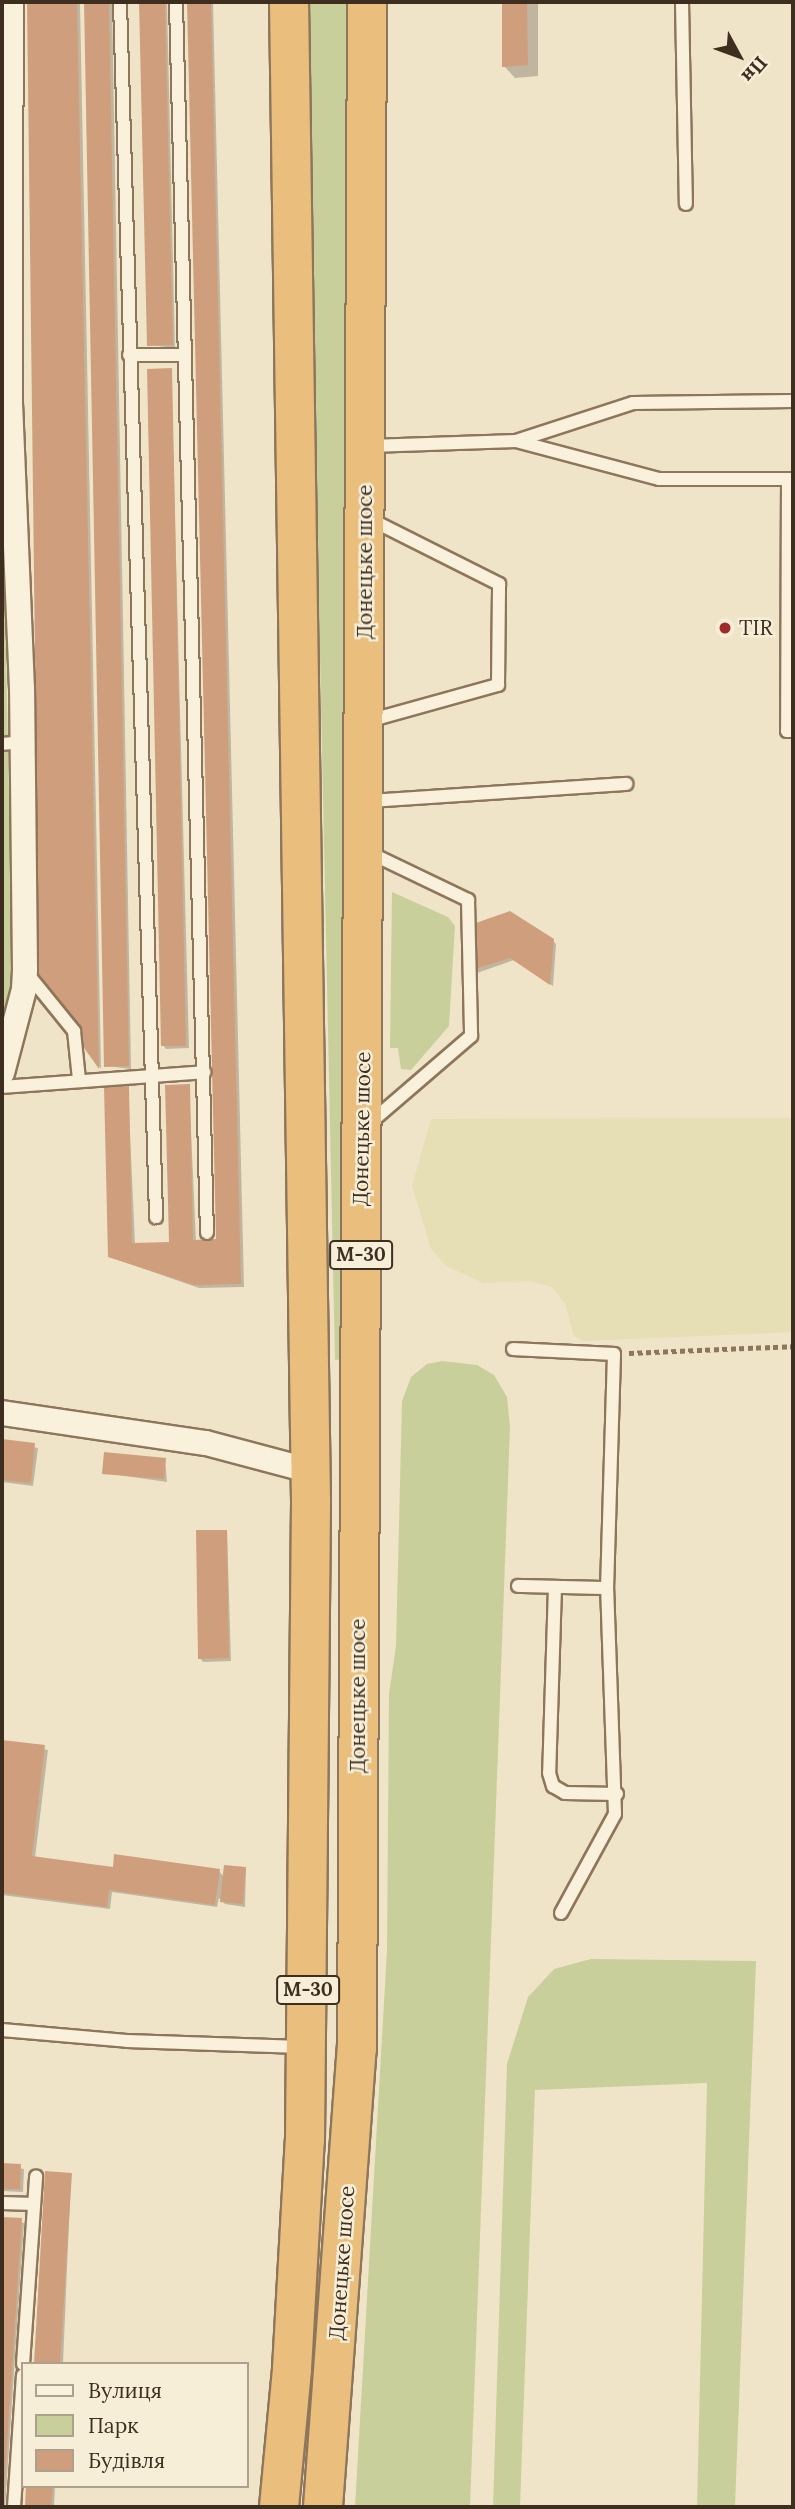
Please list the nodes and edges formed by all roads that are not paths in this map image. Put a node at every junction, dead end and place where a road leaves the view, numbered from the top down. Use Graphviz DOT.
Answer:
graph roads {
  1 [pos="11,2"];
  2 [pos="120,2"];
  3 [pos="176,2"];
  4 [pos="289,2"];
  5 [pos="367,2"];
  6 [pos="682,2"];
  7 [pos="686,204"];
  8 [pos="129,355"];
  9 [pos="182,355"];
  10 [pos="793,401"];
  11 [pos="6,404"];
  12 [pos="516,441"];
  13 [pos="366,446"];
  14 [pos="791,479"];
  15 [pos="364,515"];
  16 [pos="364,722"];
  17 [pos="793,731"];
  18 [pos="12,743"];
  19 [pos="626,784"];
  20 [pos="365,801"];
  21 [pos="366,852"];
  22 [pos="24,970"];
  23 [pos="204,1072"];
  24 [pos="2,1073"];
  25 [pos="153,1075"];
  26 [pos="79,1079"];
  27 [pos="2,1087"];
  28 [pos="362,1130"];
  29 [pos="156,1217"];
  30 [pos="207,1233"];
  31 [pos="513,1349"];
  32 [pos="2,1413"];
  33 [pos="311,1471"];
  34 [pos="518,1586"];
  35 [pos="555,1587"];
  36 [pos="607,1588"];
  37 [pos="617,1794"];
  38 [pos="561,1913"];
  39 [pos="2,2031"];
  40 [pos="308,2047"];
  41 [pos="36,2176"];
  42 [pos="2,2203"];
  43 [pos="34,2204"];
  44 [pos="23,2362"];
  45 [pos="21,2404"];
  46 [pos="14,2507"];
  47 [pos="279,2507"];
  48 [pos="323,2507"];
  1 -- 11 [label="street"];
  2 -- 8 [label="lane"];
  3 -- 9 [label="lane"];
  4 -- 33 [label="highway, Донецьке шосе / М-30"];
  5 -- 13 [label="highway, Донецьке шосе / М-30"];
  6 -- 7 [label="lane"];
  8 -- 9 [label="lane"];
  8 -- 25 [label="lane"];
  9 -- 23 [label="lane"];
  10 -- 12 [label="lane"];
  11 -- 18 [label="street"];
  12 -- 13 [label="lane"];
  12 -- 14 [label="lane"];
  13 -- 15 [label="highway, Донецьке шосе / М-30"];
  14 -- 17 [label="lane"];
  15 -- 16 [label="highway, Донецьке шосе / М-30"];
  15 -- 16 [label="lane"];
  16 -- 20 [label="highway, Донецьке шосе / М-30"];
  18 -- 22 [label="street"];
  19 -- 20 [label="lane"];
  20 -- 21 [label="highway, Донецьке шосе / М-30"];
  21 -- 28 [label="highway, Донецьке шосе / М-30"];
  21 -- 28 [label="lane"];
  22 -- 24 [label="street"];
  22 -- 26 [label="lane"];
  23 -- 25 [label="lane"];
  23 -- 30 [label="lane"];
  25 -- 26 [label="lane"];
  25 -- 29 [label="lane"];
  26 -- 27 [label="lane"];
  28 -- 48 [label="highway, Донецьке шосе / М-30"];
  31 -- 36 [label="lane"];
  32 -- 33 [label="street"];
  33 -- 40 [label="highway, Донецьке шосе / М-30"];
  34 -- 35 [label="lane"];
  35 -- 36 [label="lane"];
  35 -- 37 [label="lane"];
  36 -- 37 [label="lane"];
  37 -- 38 [label="lane"];
  39 -- 40 [label="lane"];
  40 -- 47 [label="highway, Донецьке шосе / М-30"];
  41 -- 43 [label="lane"];
  42 -- 43 [label="lane"];
  43 -- 44 [label="lane"];
  45 -- 46 [label="lane"];
}
